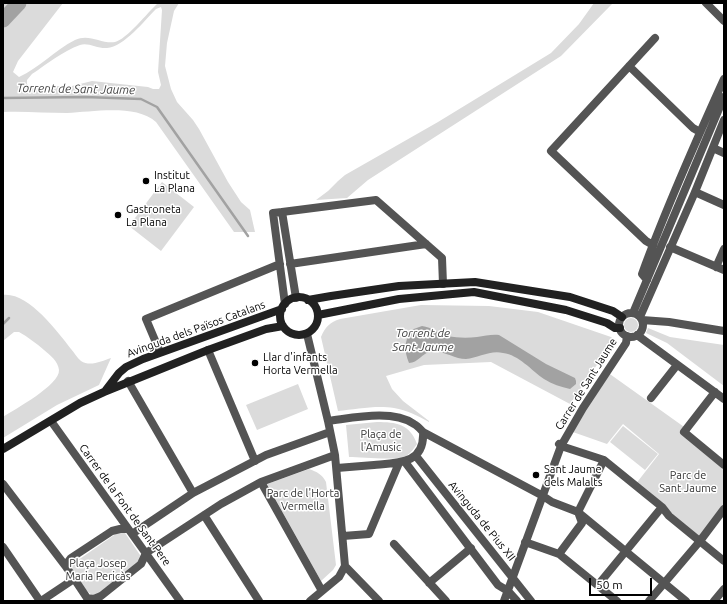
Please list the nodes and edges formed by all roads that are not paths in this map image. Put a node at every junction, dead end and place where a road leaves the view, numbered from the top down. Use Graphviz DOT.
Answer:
graph roads {
  1 [pos="706,3"];
  2 [pos="724,21"];
  3 [pos="655,38"];
  4 [pos="629,66"];
  5 [pos="724,79"];
  6 [pos="724,97"];
  7 [pos="724,120"];
  8 [pos="700,132"];
  9 [pos="713,148"];
  10 [pos="724,153"];
  11 [pos="695,192"];
  12 [pos="724,205"];
  13 [pos="282,212"];
  14 [pos="426,244"];
  15 [pos="652,245"];
  16 [pos="670,246"];
  17 [pos="724,249"];
  18 [pos="280,264"];
  19 [pos="290,264"];
  20 [pos="720,269"];
  21 [pos="647,280"];
  22 [pos="443,284"];
  23 [pos="296,298"];
  24 [pos="308,300"];
  25 [pos="284,307"];
  26 [pos="318,315"];
  27 [pos="639,316"];
  28 [pos="622,317"];
  29 [pos="284,326"];
  30 [pos="620,328"];
  31 [pos="724,331"];
  32 [pos="307,334"];
  33 [pos="637,335"];
  34 [pos="627,336"];
  35 [pos="208,350"];
  36 [pos="160,352"];
  37 [pos="677,365"];
  38 [pos="128,381"];
  39 [pos="104,392"];
  40 [pos="715,392"];
  41 [pos="652,398"];
  42 [pos="724,399"];
  43 [pos="328,420"];
  44 [pos="51,421"];
  45 [pos="330,432"];
  46 [pos="423,432"];
  47 [pos="560,445"];
  48 [pos="3,449"];
  49 [pos="335,455"];
  50 [pos="416,456"];
  51 [pos="604,460"];
  52 [pos="254,461"];
  53 [pos="402,463"];
  54 [pos="724,465"];
  55 [pos="337,468"];
  56 [pos="261,482"];
  57 [pos="3,484"];
  58 [pos="192,493"];
  59 [pos="543,496"];
  60 [pos="662,507"];
  61 [pos="724,509"];
  62 [pos="578,512"];
  63 [pos="204,515"];
  64 [pos="130,531"];
  65 [pos="343,536"];
  66 [pos="700,541"];
  67 [pos="525,542"];
  68 [pos="394,544"];
  69 [pos="3,547"];
  70 [pos="471,548"];
  71 [pos="626,551"];
  72 [pos="146,553"];
  73 [pos="559,554"];
  74 [pos="724,561"];
  75 [pos="345,566"];
  76 [pos="67,568"];
  77 [pos="513,577"];
  78 [pos="74,579"];
  79 [pos="429,583"];
  80 [pos="664,583"];
  81 [pos="598,585"];
  82 [pos="724,589"];
  83 [pos="322,591"];
  84 [pos="508,591"];
  85 [pos="88,599"];
  86 [pos="441,599"];
  87 [pos="41,601"];
  88 [pos="180,601"];
  89 [pos="259,601"];
  90 [pos="310,601"];
  91 [pos="380,601"];
  92 [pos="504,601"];
  93 [pos="517,601"];
  94 [pos="531,601"];
  95 [pos="617,601"];
  96 [pos="650,601"];
  97 [pos="686,601"];
  98 [pos="714,601"];
  1 -- 2 [label="street"];
  3 -- 4 [label="street"];
  4 -- 8 [label="street"];
  4 -- 15 [label="street"];
  5 -- 8 [label="street"];
  6 -- 21 [label="street"];
  7 -- 9 [label="street"];
  8 -- 15 [label="street"];
  9 -- 10 [label="street"];
  9 -- 11 [label="street"];
  11 -- 12 [label="street"];
  11 -- 16 [label="street"];
  13 -- 14 [label="street"];
  13 -- 18 [label="street"];
  13 -- 19 [label="street"];
  14 -- 19 [label="street"];
  14 -- 22 [label="street"];
  15 -- 21 [label="street"];
  16 -- 20 [label="street"];
  16 -- 27 [label="street"];
  17 -- 20 [label="street"];
  18 -- 25 [label="street"];
  18 -- 36 [label="street"];
  19 -- 23 [label="street"];
  21 -- 27 [label="street"];
  22 -- 24 [label="street"];
  22 -- 28 [label="street"];
  23 -- 24 [label="street"];
  23 -- 25 [label="street"];
  24 -- 26 [label="street"];
  25 -- 29 [label="street"];
  25 -- 36 [label="street, Avinguda dels Països Catalans"];
  26 -- 30 [label="street"];
  26 -- 32 [label="street"];
  27 -- 28 [label="street"];
  27 -- 31 [label="street"];
  27 -- 33 [label="street"];
  28 -- 30 [label="street"];
  29 -- 32 [label="street"];
  29 -- 35 [label="street, Avinguda dels Països Catalans"];
  30 -- 34 [label="street"];
  32 -- 43 [label="street"];
  33 -- 34 [label="street"];
  33 -- 37 [label="street"];
  34 -- 47 [label="street, Carrer de Sant Jaume"];
  35 -- 38 [label="street, Avinguda dels Països Catalans"];
  35 -- 52 [label="street"];
  36 -- 39 [label="street, Avinguda dels Països Catalans"];
  37 -- 40 [label="street"];
  37 -- 41 [label="street"];
  38 -- 39 [label="street, Avinguda dels Països Catalans"];
  38 -- 58 [label="street"];
  39 -- 44 [label="street, Avinguda dels Països Catalans"];
  40 -- 42 [label="street"];
  40 -- 54 [label="street"];
  43 -- 45 [label="street"];
  43 -- 46 [label="street"];
  44 -- 48 [label="street, Avinguda dels Països Catalans"];
  44 -- 64 [label="street, Carrer de la Font de Sant Pere"];
  45 -- 49 [label="street"];
  45 -- 52 [label="street"];
  46 -- 50 [label="street"];
  46 -- 59 [label="street"];
  47 -- 51 [label="street"];
  47 -- 59 [label="street, Carrer de Sant Jaume"];
  49 -- 55 [label="street"];
  49 -- 56 [label="street"];
  50 -- 53 [label="street"];
  50 -- 77 [label="street, Avinguda de Pius XII"];
  51 -- 60 [label="street"];
  51 -- 62 [label="street"];
  52 -- 58 [label="street"];
  53 -- 55 [label="street"];
  53 -- 65 [label="street"];
  53 -- 70 [label="street"];
  55 -- 65 [label="street"];
  56 -- 63 [label="street"];
  56 -- 83 [label="street"];
  57 -- 76 [label="street"];
  58 -- 64 [label="street"];
  59 -- 62 [label="street"];
  59 -- 67 [label="street, Carrer de Sant Jaume"];
  60 -- 66 [label="street"];
  60 -- 71 [label="street"];
  61 -- 66 [label="street"];
  62 -- 71 [label="street"];
  62 -- 73 [label="street"];
  63 -- 72 [label="street"];
  63 -- 89 [label="street"];
  64 -- 72 [label="street, Carrer de la Font de Sant Pere"];
  64 -- 76 [label="street"];
  65 -- 75 [label="street"];
  66 -- 74 [label="street"];
  66 -- 80 [label="street"];
  67 -- 73 [label="street"];
  67 -- 77 [label="street, Carrer de Sant Jaume"];
  68 -- 79 [label="street"];
  69 -- 87 [label="street"];
  70 -- 79 [label="street"];
  70 -- 84 [label="street"];
  71 -- 80 [label="street"];
  71 -- 81 [label="street"];
  72 -- 85 [label="street"];
  72 -- 88 [label="street, Carrer de la Font de Sant Pere"];
  73 -- 81 [label="street"];
  75 -- 83 [label="street"];
  75 -- 91 [label="street"];
  76 -- 78 [label="street"];
  77 -- 84 [label="street, Carrer de Sant Jaume"];
  77 -- 94 [label="street, Avinguda de Pius XII"];
  78 -- 85 [label="street"];
  78 -- 87 [label="street"];
  79 -- 86 [label="street"];
  80 -- 96 [label="street"];
  80 -- 97 [label="street"];
  81 -- 95 [label="street"];
  82 -- 98 [label="street"];
  83 -- 90 [label="street"];
  84 -- 92 [label="street, Carrer de Sant Jaume"];
  84 -- 93 [label="street"];
}
